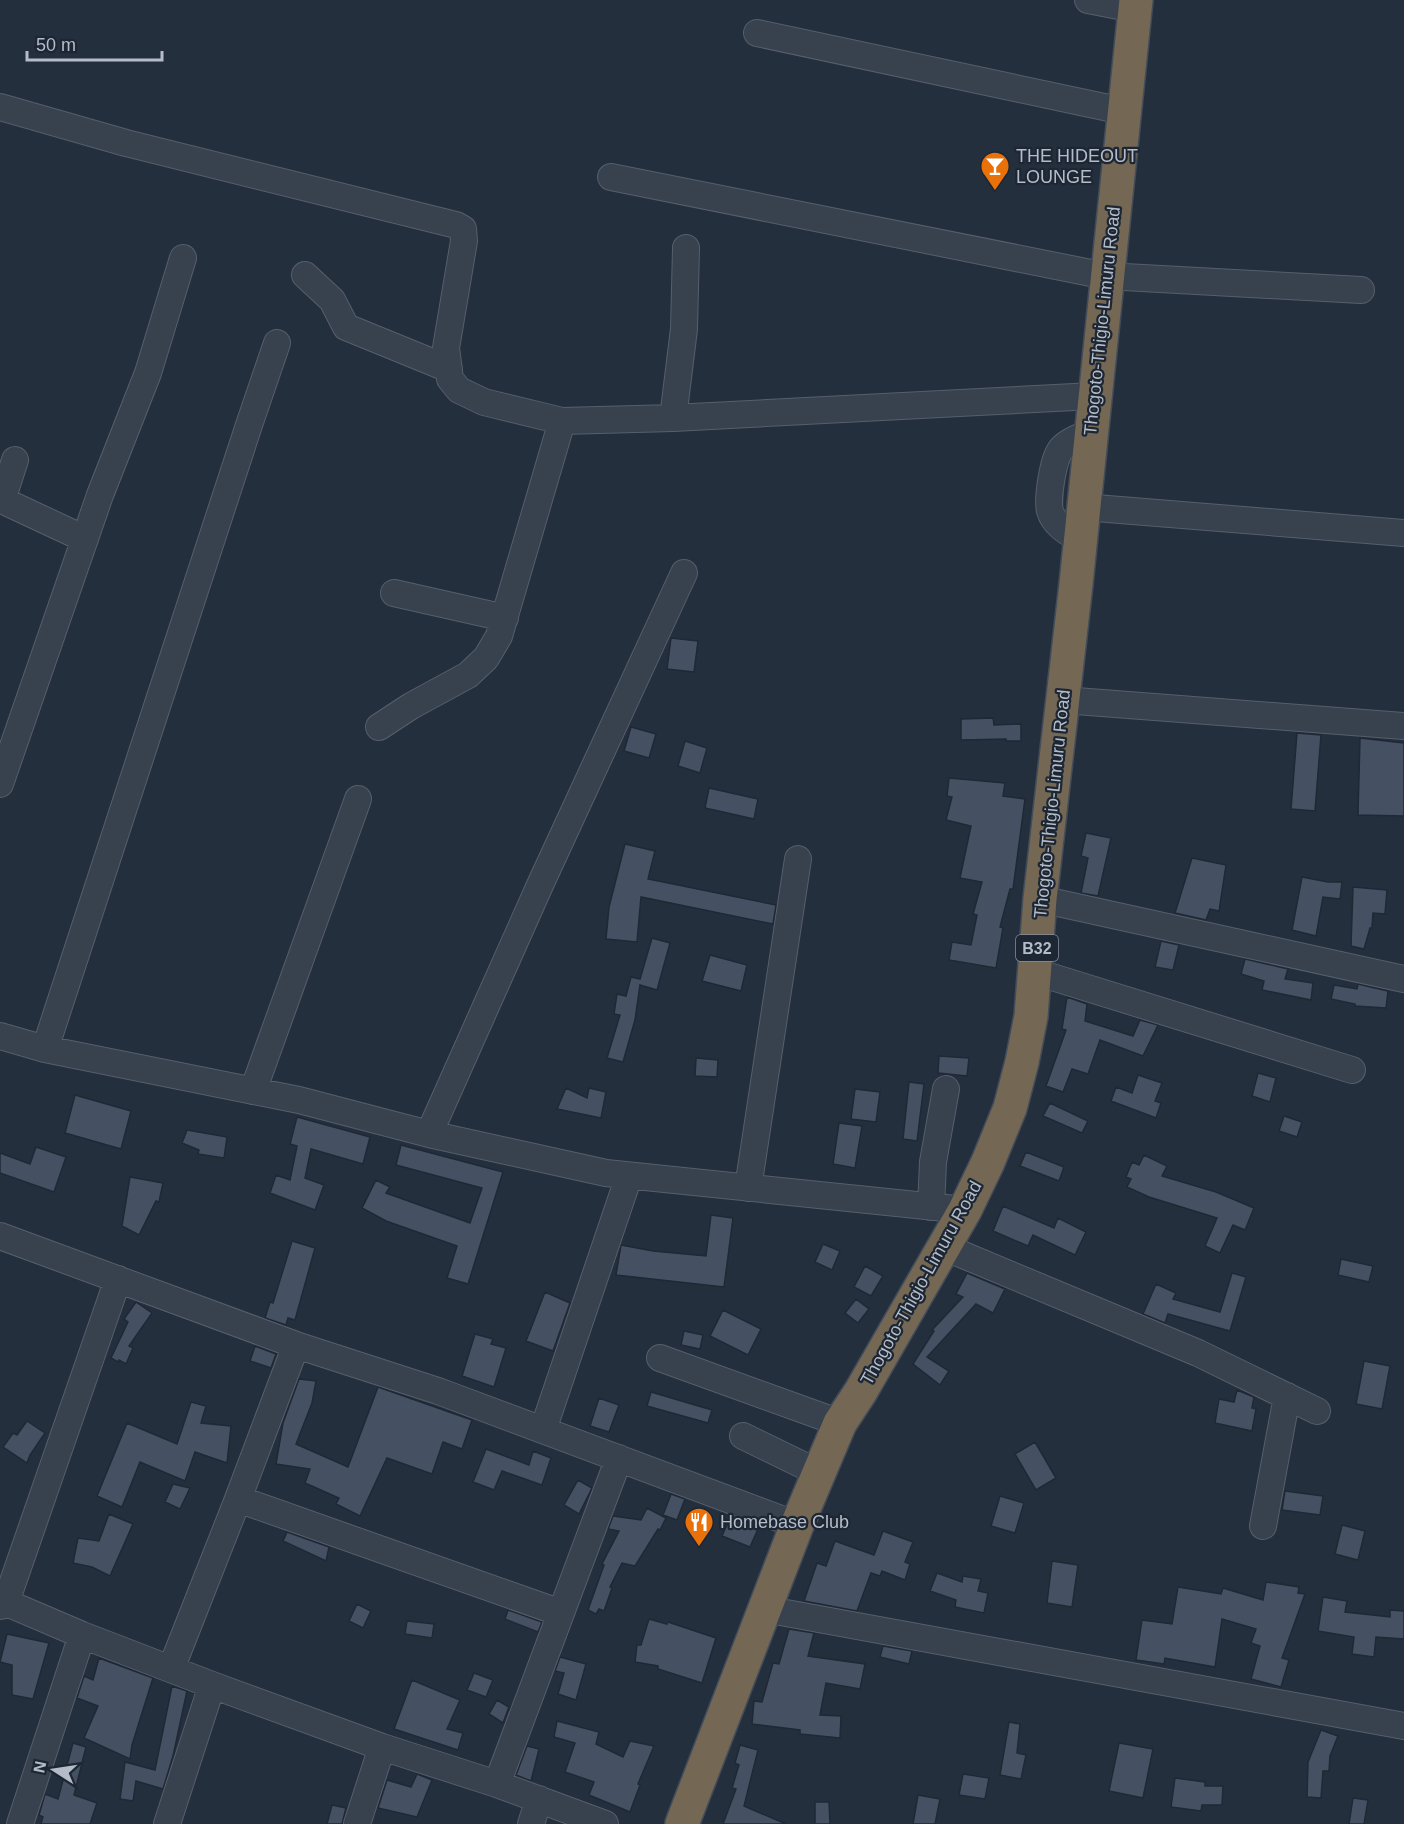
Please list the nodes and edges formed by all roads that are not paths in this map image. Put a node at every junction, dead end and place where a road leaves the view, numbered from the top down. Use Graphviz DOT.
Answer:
graph roads {
  1 [pos="1088,0"];
  2 [pos="1135,4"];
  3 [pos="757,33"];
  4 [pos="0,107"];
  5 [pos="1123,111"];
  6 [pos="611,177"];
  7 [pos="686,248"];
  8 [pos="183,258"];
  9 [pos="304,275"];
  10 [pos="1106,276"];
  11 [pos="1361,290"];
  12 [pos="277,344"];
  13 [pos="449,369"];
  14 [pos="1094,396"];
  15 [pos="673,418"];
  16 [pos="562,421"];
  17 [pos="1090,432"];
  18 [pos="15,460"];
  19 [pos="1083,507"];
  20 [pos="1404,533"];
  21 [pos="85,539"];
  22 [pos="1080,540"];
  23 [pos="684,573"];
  24 [pos="394,593"];
  25 [pos="505,618"];
  26 [pos="1063,700"];
  27 [pos="1404,726"];
  28 [pos="379,727"];
  29 [pos="0,784"];
  30 [pos="358,799"];
  31 [pos="798,859"];
  32 [pos="1040,899"];
  33 [pos="1036,972"];
  34 [pos="1404,979"];
  35 [pos="0,1036"];
  36 [pos="45,1049"];
  37 [pos="1352,1070"];
  38 [pos="946,1089"];
  39 [pos="253,1091"];
  40 [pos="429,1134"];
  41 [pos="629,1176"];
  42 [pos="748,1188"];
  43 [pos="931,1207"];
  44 [pos="965,1210"];
  45 [pos="0,1236"];
  46 [pos="944,1247"];
  47 [pos="118,1279"];
  48 [pos="296,1345"];
  49 [pos="660,1358"];
  50 [pos="1287,1396"];
  51 [pos="1317,1411"];
  52 [pos="840,1423"];
  53 [pos="543,1430"];
  54 [pos="743,1436"];
  55 [pos="620,1458"];
  56 [pos="819,1473"];
  57 [pos="238,1499"];
  58 [pos="797,1525"];
  59 [pos="1263,1526"];
  60 [pos="2,1602"];
  61 [pos="764,1609"];
  62 [pos="561,1613"];
  63 [pos="82,1635"];
  64 [pos="171,1669"];
  65 [pos="212,1685"];
  66 [pos="1404,1726"];
  67 [pos="382,1747"];
  68 [pos="497,1784"];
  69 [pos="539,1799"];
  70 [pos="20,1824"];
  71 [pos="167,1824"];
  72 [pos="357,1824"];
  73 [pos="531,1824"];
  74 [pos="605,1824"];
  75 [pos="682,1824"];
  1 -- 2 [label="street"];
  2 -- 5 [label="highway, Thogoto-Thigio-Limuru Road / B32"];
  3 -- 5 [label="street"];
  4 -- 13 [label="street"];
  5 -- 10 [label="highway, Thogoto-Thigio-Limuru Road / B32"];
  6 -- 10 [label="street"];
  7 -- 15 [label="street"];
  8 -- 21 [label="street"];
  9 -- 13 [label="street"];
  10 -- 11 [label="street"];
  10 -- 14 [label="highway, Thogoto-Thigio-Limuru Road / B32"];
  12 -- 36 [label="street"];
  13 -- 16 [label="street"];
  14 -- 15 [label="street"];
  14 -- 17 [label="highway, Thogoto-Thigio-Limuru Road / B32"];
  15 -- 16 [label="street"];
  16 -- 25 [label="street"];
  17 -- 19 [label="highway, Thogoto-Thigio-Limuru Road / B32"];
  17 -- 22 [label="street"];
  18 -- 21 [label="street"];
  19 -- 20 [label="street"];
  19 -- 22 [label="highway, Thogoto-Thigio-Limuru Road / B32"];
  21 -- 29 [label="street"];
  22 -- 26 [label="highway, Thogoto-Thigio-Limuru Road / B32"];
  23 -- 40 [label="street"];
  24 -- 25 [label="street"];
  25 -- 28 [label="street"];
  26 -- 27 [label="street"];
  26 -- 32 [label="highway, Thogoto-Thigio-Limuru Road / B32"];
  30 -- 39 [label="street"];
  31 -- 42 [label="street"];
  32 -- 33 [label="highway, Thogoto-Thigio-Limuru Road / B32"];
  32 -- 34 [label="street"];
  33 -- 37 [label="street"];
  33 -- 44 [label="highway, Thogoto-Thigio-Limuru Road / B32"];
  35 -- 36 [label="street"];
  36 -- 39 [label="street"];
  38 -- 43 [label="street"];
  39 -- 40 [label="street"];
  40 -- 41 [label="street"];
  41 -- 42 [label="street"];
  41 -- 53 [label="street"];
  42 -- 43 [label="street"];
  43 -- 44 [label="street"];
  44 -- 46 [label="highway, Thogoto-Thigio-Limuru Road / B32"];
  45 -- 47 [label="street"];
  46 -- 50 [label="street"];
  46 -- 52 [label="highway, Thogoto-Thigio-Limuru Road / B32"];
  47 -- 48 [label="street"];
  47 -- 60 [label="street"];
  48 -- 53 [label="street"];
  48 -- 57 [label="street"];
  49 -- 52 [label="street"];
  50 -- 51 [label="street"];
  50 -- 59 [label="street"];
  52 -- 56 [label="highway, Thogoto-Thigio-Limuru Road / B32"];
  53 -- 55 [label="street"];
  54 -- 56 [label="street"];
  55 -- 58 [label="street"];
  55 -- 62 [label="street"];
  56 -- 58 [label="highway, Thogoto-Thigio-Limuru Road / B32"];
  57 -- 62 [label="street"];
  57 -- 64 [label="street"];
  58 -- 61 [label="highway, Thogoto-Thigio-Limuru Road / B32"];
  60 -- 63 [label="street"];
  61 -- 66 [label="street"];
  61 -- 75 [label="highway, Thogoto-Thigio-Limuru Road / B32"];
  62 -- 68 [label="street"];
  63 -- 64 [label="street"];
  63 -- 70 [label="street"];
  64 -- 65 [label="street"];
  65 -- 67 [label="street"];
  65 -- 71 [label="street"];
  67 -- 68 [label="street"];
  67 -- 72 [label="street"];
  68 -- 69 [label="street"];
  69 -- 73 [label="street"];
  69 -- 74 [label="street"];
}
